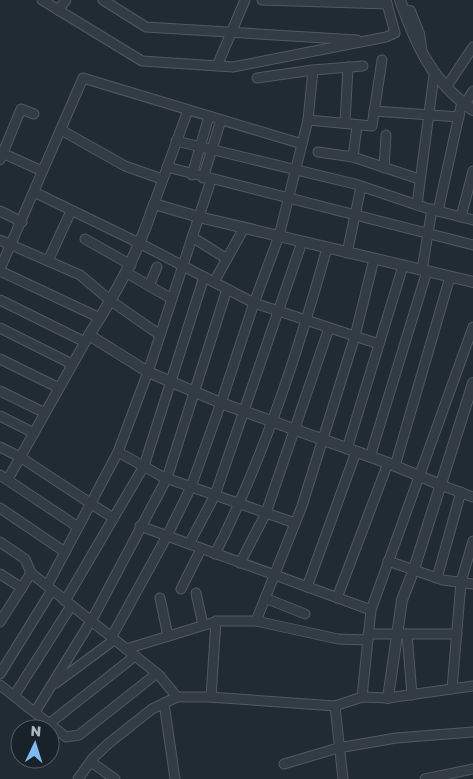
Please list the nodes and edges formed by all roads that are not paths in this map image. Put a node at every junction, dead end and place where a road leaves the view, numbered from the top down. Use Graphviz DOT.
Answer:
graph roads {
  1 [pos="42,0"];
  2 [pos="66,0"];
  3 [pos="102,0"];
  4 [pos="246,0"];
  5 [pos="262,0"];
  6 [pos="287,0"];
  7 [pos="400,0"];
  8 [pos="407,0"];
  9 [pos="324,1"];
  10 [pos="360,2"];
  11 [pos="387,2"];
  12 [pos="58,10"];
  13 [pos="231,32"];
  14 [pos="370,41"];
  15 [pos="473,47"];
  16 [pos="422,53"];
  17 [pos="382,60"];
  18 [pos="217,66"];
  19 [pos="363,66"];
  20 [pos="348,68"];
  21 [pos="313,70"];
  22 [pos="434,75"];
  23 [pos="257,78"];
  24 [pos="447,86"];
  25 [pos="473,91"];
  26 [pos="467,105"];
  27 [pos="188,110"];
  28 [pos="374,111"];
  29 [pos="34,114"];
  30 [pos="428,115"];
  31 [pos="209,116"];
  32 [pos="459,117"];
  33 [pos="221,120"];
  34 [pos="308,120"];
  35 [pos="345,123"];
  36 [pos="357,126"];
  37 [pos="61,130"];
  38 [pos="386,135"];
  39 [pos="176,140"];
  40 [pos="302,144"];
  41 [pos="200,146"];
  42 [pos="211,149"];
  43 [pos="318,152"];
  44 [pos="1,155"];
  45 [pos="353,157"];
  46 [pos="167,167"];
  47 [pos="384,168"];
  48 [pos="296,170"];
  49 [pos="42,171"];
  50 [pos="473,171"];
  51 [pos="192,175"];
  52 [pos="207,179"];
  53 [pos="419,179"];
  54 [pos="162,180"];
  55 [pos="361,187"];
  56 [pos="34,192"];
  57 [pos="288,199"];
  58 [pos="154,204"];
  59 [pos="417,205"];
  60 [pos="435,210"];
  61 [pos="0,211"];
  62 [pos="72,211"];
  63 [pos="355,216"];
  64 [pos="199,217"];
  65 [pos="461,217"];
  66 [pos="473,220"];
  67 [pos="22,222"];
  68 [pos="244,228"];
  69 [pos="428,234"];
  70 [pos="279,236"];
  71 [pos="192,237"];
  72 [pos="85,239"];
  73 [pos="0,240"];
  74 [pos="302,242"];
  75 [pos="141,244"];
  76 [pos="11,245"];
  77 [pos="473,245"];
  78 [pos="327,248"];
  79 [pos="347,253"];
  80 [pos="227,259"];
  81 [pos="374,259"];
  82 [pos="48,261"];
  83 [pos="157,266"];
  84 [pos="183,266"];
  85 [pos="403,266"];
  86 [pos="128,269"];
  87 [pos="0,270"];
  88 [pos="424,271"];
  89 [pos="204,277"];
  90 [pos="450,277"];
  91 [pos="214,282"];
  92 [pos="473,282"];
  93 [pos="149,286"];
  94 [pos="227,289"];
  95 [pos="172,299"];
  96 [pos="0,300"];
  97 [pos="111,301"];
  98 [pos="254,303"];
  99 [pos="279,311"];
  100 [pos="100,318"];
  101 [pos="307,320"];
  102 [pos="473,327"];
  103 [pos="0,328"];
  104 [pos="329,328"];
  105 [pos="160,335"];
  106 [pos="355,336"];
  107 [pos="87,338"];
  108 [pos="379,344"];
  109 [pos="0,358"];
  110 [pos="72,364"];
  111 [pos="148,372"];
  112 [pos="171,381"];
  113 [pos="473,383"];
  114 [pos="59,388"];
  115 [pos="0,390"];
  116 [pos="195,392"];
  117 [pos="221,403"];
  118 [pos="244,412"];
  119 [pos="45,413"];
  120 [pos="0,416"];
  121 [pos="272,422"];
  122 [pos="294,430"];
  123 [pos="34,433"];
  124 [pos="321,440"];
  125 [pos="0,447"];
  126 [pos="351,450"];
  127 [pos="118,452"];
  128 [pos="20,457"];
  129 [pos="370,457"];
  130 [pos="392,465"];
  131 [pos="144,466"];
  132 [pos="418,476"];
  133 [pos="4,477"];
  134 [pos="166,478"];
  135 [pos="441,485"];
  136 [pos="191,487"];
  137 [pos="461,492"];
  138 [pos="215,495"];
  139 [pos="473,497"];
  140 [pos="90,504"];
  141 [pos="240,504"];
  142 [pos="0,508"];
  143 [pos="266,513"];
  144 [pos="113,518"];
  145 [pos="295,523"];
  146 [pos="140,526"];
  147 [pos="78,527"];
  148 [pos="167,536"];
  149 [pos="473,541"];
  150 [pos="0,542"];
  151 [pos="189,544"];
  152 [pos="201,548"];
  153 [pos="65,552"];
  154 [pos="215,554"];
  155 [pos="388,561"];
  156 [pos="240,563"];
  157 [pos="414,569"];
  158 [pos="31,573"];
  159 [pos="0,574"];
  160 [pos="274,575"];
  161 [pos="437,578"];
  162 [pos="461,582"];
  163 [pos="473,584"];
  164 [pos="307,587"];
  165 [pos="22,588"];
  166 [pos="50,588"];
  167 [pos="181,589"];
  168 [pos="196,593"];
  169 [pos="160,598"];
  170 [pos="265,598"];
  171 [pos="337,598"];
  172 [pos="68,604"];
  173 [pos="371,610"];
  174 [pos="3,612"];
  175 [pos="305,614"];
  176 [pos="216,621"];
  177 [pos="256,621"];
  178 [pos="0,622"];
  179 [pos="90,622"];
  180 [pos="202,625"];
  181 [pos="396,634"];
  182 [pos="407,634"];
  183 [pos="457,634"];
  184 [pos="168,636"];
  185 [pos="368,637"];
  186 [pos="113,639"];
  187 [pos="126,649"];
  188 [pos="135,656"];
  189 [pos="0,674"];
  190 [pos="156,674"];
  191 [pos="52,686"];
  192 [pos="473,686"];
  193 [pos="1,689"];
  194 [pos="452,689"];
  195 [pos="412,695"];
  196 [pos="14,696"];
  197 [pos="177,696"];
  198 [pos="211,697"];
  199 [pos="362,697"];
  200 [pos="388,698"];
  201 [pos="164,703"];
  202 [pos="335,706"];
  203 [pos="35,712"];
  204 [pos="44,719"];
  205 [pos="56,719"];
  206 [pos="60,732"];
  207 [pos="473,732"];
  208 [pos="338,748"];
  209 [pos="91,762"];
  210 [pos="284,764"];
  211 [pos="473,768"];
  212 [pos="78,779"];
  213 [pos="116,779"];
  214 [pos="175,779"];
  215 [pos="344,779"];
  216 [pos="425,779"];
  1 -- 12 [label="street"];
  2 -- 12 [label="street"];
  3 -- 13 [label="street"];
  4 -- 13 [label="street"];
  5 -- 6 [label="street"];
  6 -- 9 [label="street"];
  7 -- 16 [label="street"];
  8 -- 16 [label="street"];
  9 -- 10 [label="street"];
  10 -- 11 [label="street"];
  11 -- 14 [label="street"];
  12 -- 18 [label="street"];
  13 -- 14 [label="street"];
  13 -- 18 [label="street"];
  14 -- 18 [label="street"];
  15 -- 24 [label="street"];
  16 -- 22 [label="street"];
  17 -- 28 [label="street"];
  19 -- 20 [label="street"];
  20 -- 21 [label="street"];
  20 -- 35 [label="street"];
  21 -- 23 [label="street"];
  21 -- 34 [label="street"];
  22 -- 24 [label="street"];
  22 -- 30 [label="street"];
  24 -- 26 [label="street"];
  25 -- 26 [label="street"];
  26 -- 32 [label="street"];
  27 -- 31 [label="street"];
  27 -- 37 [label="street"];
  27 -- 39 [label="street"];
  28 -- 30 [label="street"];
  28 -- 36 [label="street"];
  29 -- 44 [label="street"];
  30 -- 32 [label="street"];
  30 -- 53 [label="street"];
  31 -- 33 [label="street"];
  31 -- 41 [label="street"];
  32 -- 60 [label="street"];
  33 -- 40 [label="street"];
  33 -- 42 [label="street"];
  34 -- 35 [label="street"];
  34 -- 40 [label="street"];
  35 -- 36 [label="street"];
  36 -- 45 [label="street"];
  37 -- 49 [label="street"];
  37 -- 54 [label="street"];
  38 -- 47 [label="street"];
  39 -- 41 [label="street"];
  39 -- 46 [label="street"];
  40 -- 48 [label="street"];
  41 -- 42 [label="street"];
  41 -- 51 [label="street"];
  42 -- 48 [label="street"];
  42 -- 52 [label="street"];
  43 -- 45 [label="street"];
  44 -- 49 [label="street"];
  45 -- 47 [label="street"];
  46 -- 51 [label="street"];
  46 -- 54 [label="street"];
  47 -- 53 [label="street"];
  48 -- 55 [label="street"];
  48 -- 57 [label="street"];
  49 -- 56 [label="street"];
  50 -- 65 [label="street"];
  51 -- 52 [label="street"];
  52 -- 57 [label="street"];
  52 -- 64 [label="street"];
  53 -- 59 [label="street"];
  54 -- 58 [label="street"];
  55 -- 59 [label="street"];
  55 -- 63 [label="street"];
  56 -- 62 [label="street"];
  56 -- 67 [label="street"];
  57 -- 63 [label="street"];
  57 -- 70 [label="street"];
  58 -- 64 [label="street"];
  58 -- 75 [label="street"];
  59 -- 60 [label="street"];
  60 -- 65 [label="street"];
  60 -- 69 [label="street"];
  61 -- 67 [label="street"];
  62 -- 75 [label="street"];
  62 -- 82 [label="street"];
  63 -- 69 [label="street"];
  63 -- 79 [label="street"];
  64 -- 68 [label="street"];
  64 -- 71 [label="street"];
  65 -- 66 [label="street"];
  67 -- 76 [label="street"];
  68 -- 70 [label="street"];
  68 -- 80 [label="street"];
  69 -- 77 [label="street"];
  69 -- 88 [label="street"];
  70 -- 74 [label="street"];
  70 -- 98 [label="street"];
  71 -- 80 [label="street"];
  71 -- 84 [label="street"];
  72 -- 86 [label="street"];
  73 -- 76 [label="street"];
  74 -- 78 [label="street"];
  74 -- 99 [label="street"];
  75 -- 84 [label="street"];
  75 -- 86 [label="street"];
  76 -- 82 [label="street"];
  76 -- 87 [label="street"];
  78 -- 79 [label="street"];
  78 -- 101 [label="street"];
  79 -- 81 [label="street"];
  80 -- 91 [label="street"];
  81 -- 85 [label="street"];
  81 -- 106 [label="street"];
  82 -- 97 [label="street"];
  83 -- 93 [label="street"];
  84 -- 89 [label="street"];
  84 -- 95 [label="street"];
  85 -- 88 [label="street"];
  85 -- 108 [label="street"];
  86 -- 93 [label="street"];
  86 -- 97 [label="street"];
  87 -- 100 [label="street"];
  88 -- 90 [label="street"];
  88 -- 129 [label="street"];
  89 -- 91 [label="street"];
  89 -- 112 [label="street"];
  90 -- 92 [label="street"];
  90 -- 130 [label="street"];
  91 -- 94 [label="street"];
  93 -- 95 [label="street"];
  94 -- 98 [label="street"];
  94 -- 116 [label="street"];
  95 -- 105 [label="street"];
  96 -- 107 [label="street"];
  97 -- 100 [label="street"];
  97 -- 105 [label="street"];
  98 -- 99 [label="street"];
  98 -- 117 [label="street"];
  99 -- 101 [label="street"];
  99 -- 118 [label="street"];
  100 -- 107 [label="street"];
  101 -- 104 [label="street"];
  101 -- 121 [label="street"];
  102 -- 132 [label="street"];
  103 -- 110 [label="street"];
  104 -- 106 [label="street"];
  104 -- 122 [label="street"];
  105 -- 111 [label="street"];
  106 -- 108 [label="street"];
  106 -- 124 [label="street"];
  107 -- 110 [label="street"];
  107 -- 111 [label="street"];
  108 -- 126 [label="street"];
  109 -- 114 [label="street"];
  110 -- 114 [label="street"];
  111 -- 112 [label="street"];
  111 -- 127 [label="street"];
  112 -- 116 [label="street"];
  112 -- 131 [label="street"];
  113 -- 135 [label="street"];
  114 -- 119 [label="street"];
  115 -- 119 [label="street"];
  116 -- 117 [label="street"];
  116 -- 134 [label="street"];
  117 -- 118 [label="street"];
  117 -- 136 [label="street"];
  118 -- 121 [label="street"];
  118 -- 138 [label="street"];
  119 -- 123 [label="street"];
  120 -- 123 [label="street"];
  121 -- 122 [label="street"];
  121 -- 141 [label="street"];
  122 -- 124 [label="street"];
  122 -- 143 [label="street"];
  123 -- 128 [label="street"];
  124 -- 126 [label="street"];
  124 -- 145 [label="street"];
  125 -- 128 [label="street"];
  126 -- 129 [label="street"];
  126 -- 164 [label="street"];
  127 -- 131 [label="street"];
  127 -- 140 [label="street"];
  128 -- 133 [label="street"];
  128 -- 140 [label="street"];
  129 -- 130 [label="street"];
  130 -- 132 [label="street"];
  130 -- 171 [label="street"];
  131 -- 134 [label="street"];
  131 -- 144 [label="street"];
  132 -- 135 [label="street"];
  132 -- 155 [label="street"];
  133 -- 147 [label="street"];
  134 -- 136 [label="street"];
  134 -- 146 [label="street"];
  135 -- 137 [label="street"];
  135 -- 157 [label="street"];
  136 -- 138 [label="street"];
  136 -- 148 [label="street"];
  137 -- 139 [label="street"];
  137 -- 161 [label="street"];
  138 -- 141 [label="street"];
  138 -- 151 [label="street"];
  140 -- 144 [label="street"];
  140 -- 147 [label="street"];
  141 -- 143 [label="street"];
  141 -- 154 [label="street"];
  142 -- 153 [label="street"];
  143 -- 145 [label="street"];
  143 -- 156 [label="street"];
  144 -- 172 [label="street"];
  145 -- 160 [label="street"];
  146 -- 148 [label="street"];
  146 -- 179 [label="street"];
  147 -- 153 [label="street"];
  148 -- 151 [label="street"];
  148 -- 186 [label="street"];
  149 -- 162 [label="street"];
  150 -- 158 [label="street"];
  151 -- 152 [label="street"];
  152 -- 154 [label="street"];
  152 -- 167 [label="street"];
  153 -- 166 [label="street"];
  154 -- 156 [label="street"];
  155 -- 157 [label="street"];
  155 -- 173 [label="street"];
  156 -- 160 [label="street"];
  157 -- 161 [label="street"];
  157 -- 181 [label="street"];
  158 -- 165 [label="street"];
  158 -- 166 [label="street"];
  159 -- 165 [label="street"];
  160 -- 164 [label="street"];
  160 -- 170 [label="street"];
  161 -- 162 [label="street"];
  162 -- 163 [label="street"];
  162 -- 183 [label="street"];
  164 -- 171 [label="street"];
  165 -- 174 [label="street"];
  166 -- 172 [label="street"];
  166 -- 189 [label="street"];
  168 -- 180 [label="street"];
  169 -- 184 [label="street"];
  170 -- 175 [label="street"];
  170 -- 177 [label="street"];
  171 -- 173 [label="street"];
  172 -- 179 [label="street"];
  172 -- 196 [label="street"];
  173 -- 185 [label="street"];
  174 -- 178 [label="street"];
  176 -- 177 [label="street"];
  176 -- 180 [label="street"];
  176 -- 198 [label="street"];
  177 -- 185 [label="street"];
  179 -- 186 [label="street"];
  179 -- 191 [label="street"];
  180 -- 184 [label="street"];
  181 -- 182 [label="street"];
  181 -- 185 [label="street"];
  181 -- 200 [label="street"];
  182 -- 183 [label="street"];
  182 -- 195 [label="street"];
  183 -- 194 [label="street"];
  184 -- 187 [label="street"];
  185 -- 199 [label="street"];
  186 -- 187 [label="street"];
  186 -- 191 [label="street"];
  187 -- 188 [label="street"];
  188 -- 190 [label="street"];
  188 -- 205 [label="street"];
  190 -- 197 [label="street"];
  190 -- 206 [label="street"];
  191 -- 203 [label="street"];
  192 -- 194 [label="street"];
  193 -- 196 [label="street"];
  194 -- 195 [label="street"];
  195 -- 200 [label="street"];
  196 -- 203 [label="street"];
  197 -- 198 [label="street"];
  197 -- 201 [label="street"];
  198 -- 202 [label="street"];
  199 -- 200 [label="street"];
  199 -- 202 [label="street"];
  201 -- 209 [label="street"];
  201 -- 214 [label="street"];
  202 -- 208 [label="street"];
  203 -- 204 [label="street"];
  207 -- 208 [label="street"];
  208 -- 210 [label="street"];
  208 -- 215 [label="street"];
  209 -- 212 [label="street"];
  209 -- 213 [label="street"];
  211 -- 216 [label="street"];
}
